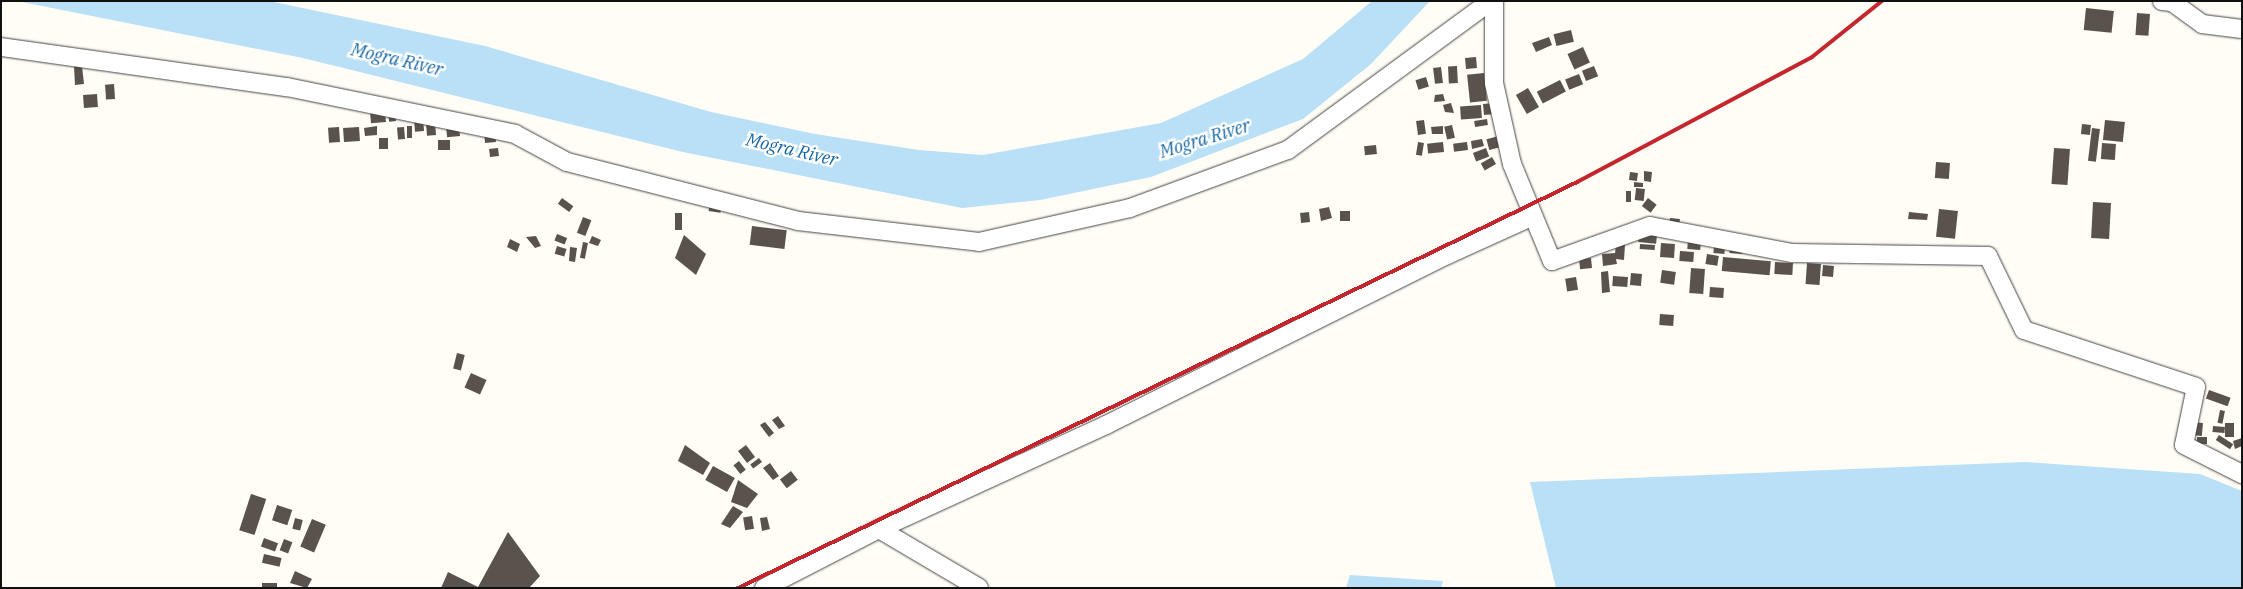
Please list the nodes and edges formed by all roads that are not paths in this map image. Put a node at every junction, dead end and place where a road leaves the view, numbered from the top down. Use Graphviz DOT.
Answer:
graph roads {
  1 [pos="1492,1"];
  2 [pos="2162,1"];
  3 [pos="2242,29"];
  4 [pos="1,48"];
  5 [pos="1533,216"];
  6 [pos="2242,474"];
  7 [pos="879,529"];
  8 [pos="764,588"];
  9 [pos="979,588"];
  1 -- 4 [label="street"];
  1 -- 5 [label="street"];
  2 -- 3 [label="street"];
  5 -- 6 [label="street"];
  5 -- 7 [label="street"];
  7 -- 8 [label="street"];
  7 -- 9 [label="street"];
}
